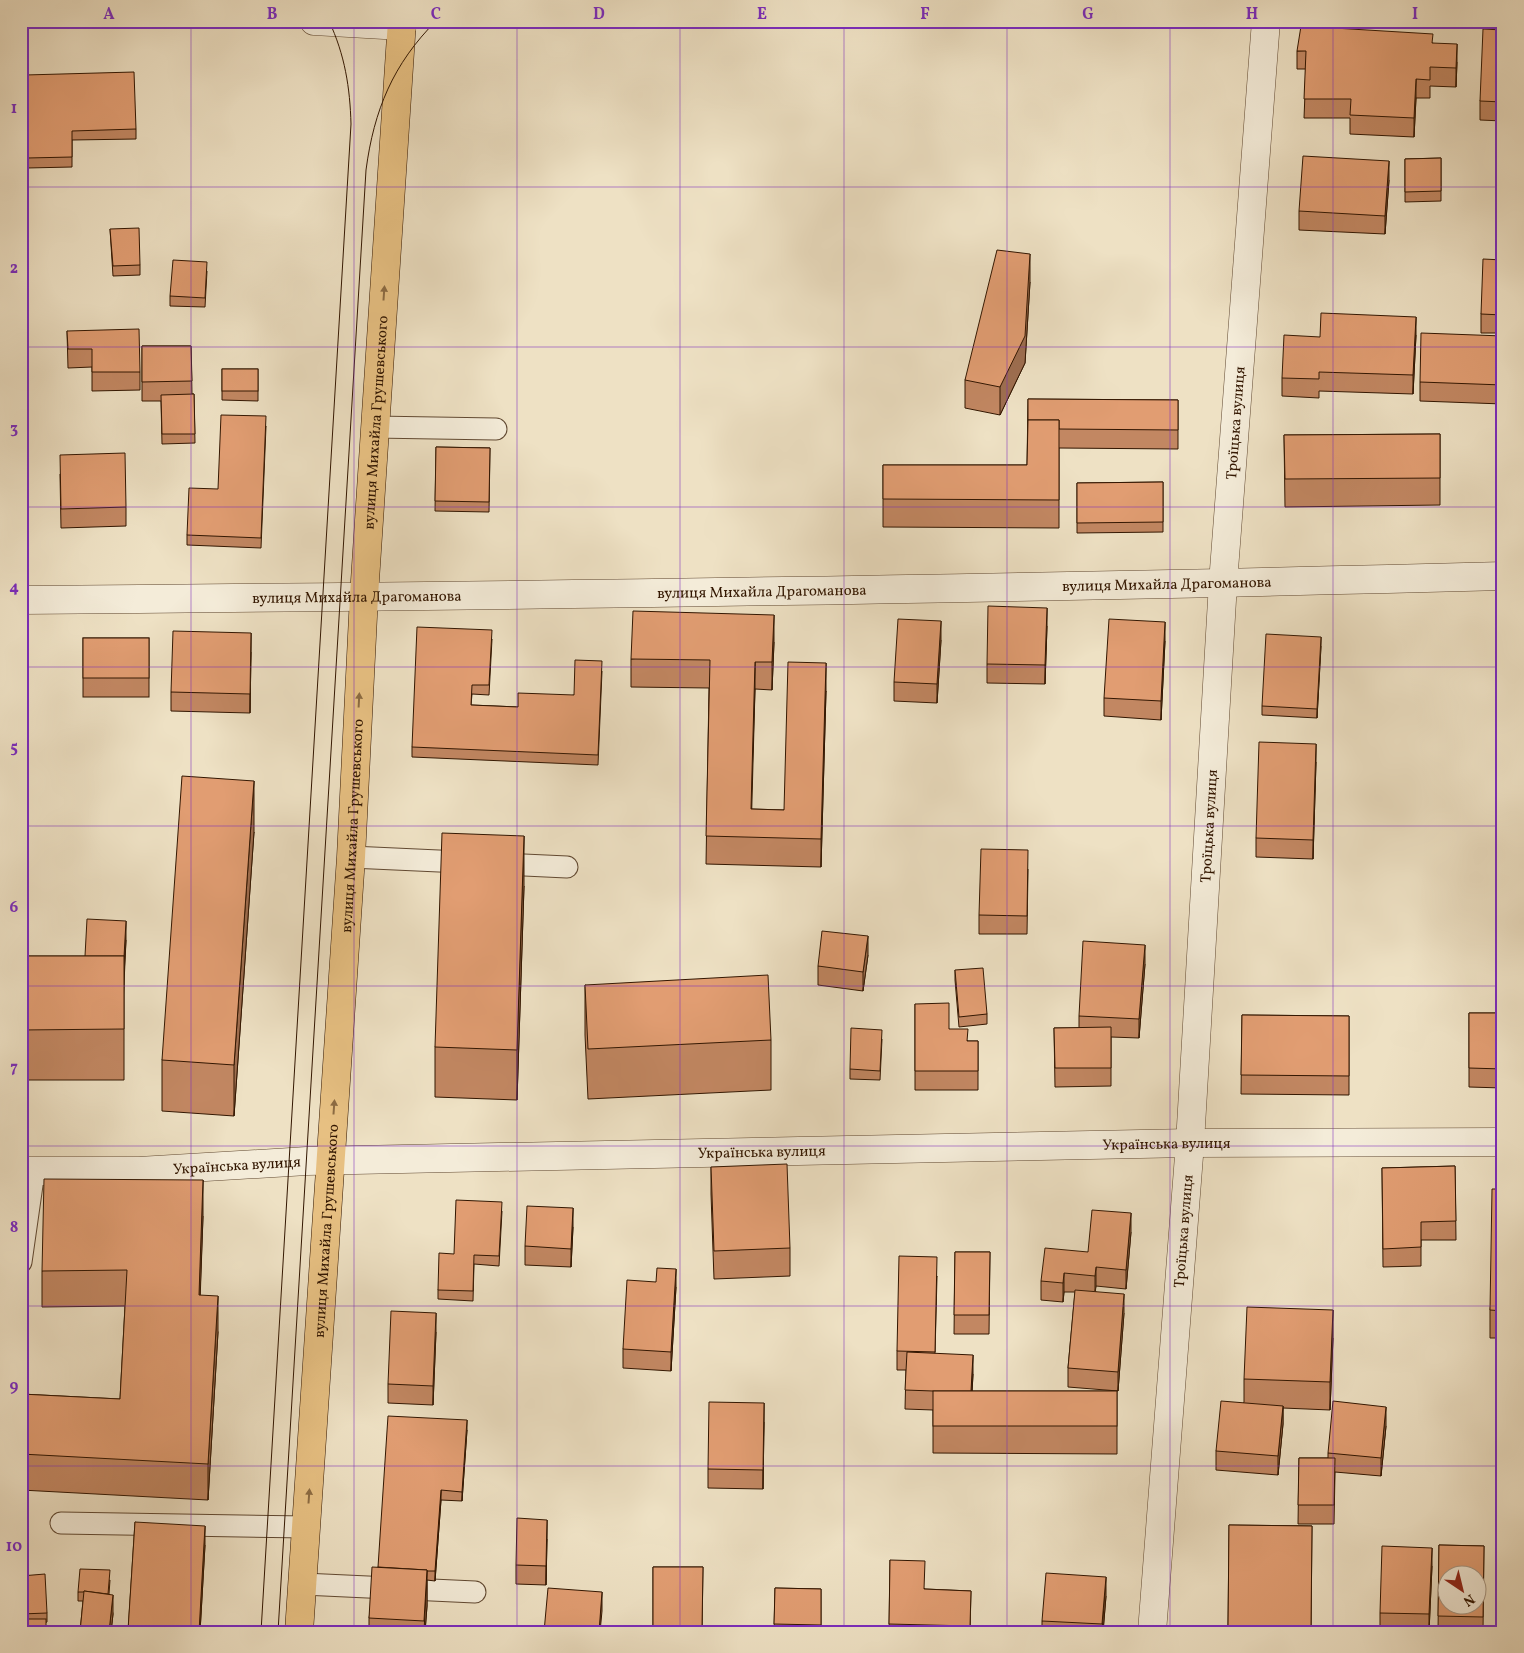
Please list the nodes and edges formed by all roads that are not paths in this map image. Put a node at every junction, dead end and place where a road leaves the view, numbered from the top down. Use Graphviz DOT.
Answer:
graph roads {
  1 [pos="314,21"];
  2 [pos="1266,21"];
  3 [pos="402,24"];
  4 [pos="374,428"];
  5 [pos="496,429"];
  6 [pos="1503,576"];
  7 [pos="1223,583"];
  8 [pos="364,596"];
  9 [pos="21,600"];
  10 [pos="351,857"];
  11 [pos="566,866"];
  12 [pos="1503,1142"];
  13 [pos="1190,1143"];
  14 [pos="330,1160"];
  15 [pos="27,1171"];
  16 [pos="21,1262"];
  17 [pos="61,1523"];
  18 [pos="307,1527"];
  19 [pos="303,1584"];
  20 [pos="475,1592"];
  21 [pos="299,1632"];
  22 [pos="1152,1632"];
  1 -- 3 [label="street"];
  2 -- 7 [label="street, Троїцька вулиця"];
  4 -- 3 [label="main road, вулиця Михайла Грушевського, one-way"];
  4 -- 5 [label="lane"];
  4 -- 8 [label="main road, вулиця Михайла Грушевського"];
  6 -- 7 [label="street, вулиця Михайла Драгоманова"];
  7 -- 8 [label="street, вулиця Михайла Драгоманова"];
  7 -- 13 [label="street, Троїцька вулиця"];
  8 -- 9 [label="street, вулиця Михайла Драгоманова"];
  10 -- 8 [label="main road, вулиця Михайла Грушевського, one-way"];
  10 -- 11 [label="lane"];
  14 -- 10 [label="main road, вулиця Михайла Грушевського, one-way"];
  12 -- 13 [label="street, Українська вулиця"];
  13 -- 14 [label="street, Українська вулиця"];
  13 -- 22 [label="street, Троїцька вулиця"];
  14 -- 15 [label="street, Українська вулиця"];
  18 -- 14 [label="main road, вулиця Михайла Грушевського, one-way"];
  15 -- 16 [label="lane"];
  17 -- 18 [label="lane"];
  18 -- 19 [label="main road, вулиця Михайла Грушевського"];
  19 -- 20 [label="lane"];
  19 -- 21 [label="main road, вулиця Михайла Грушевського"];
}
